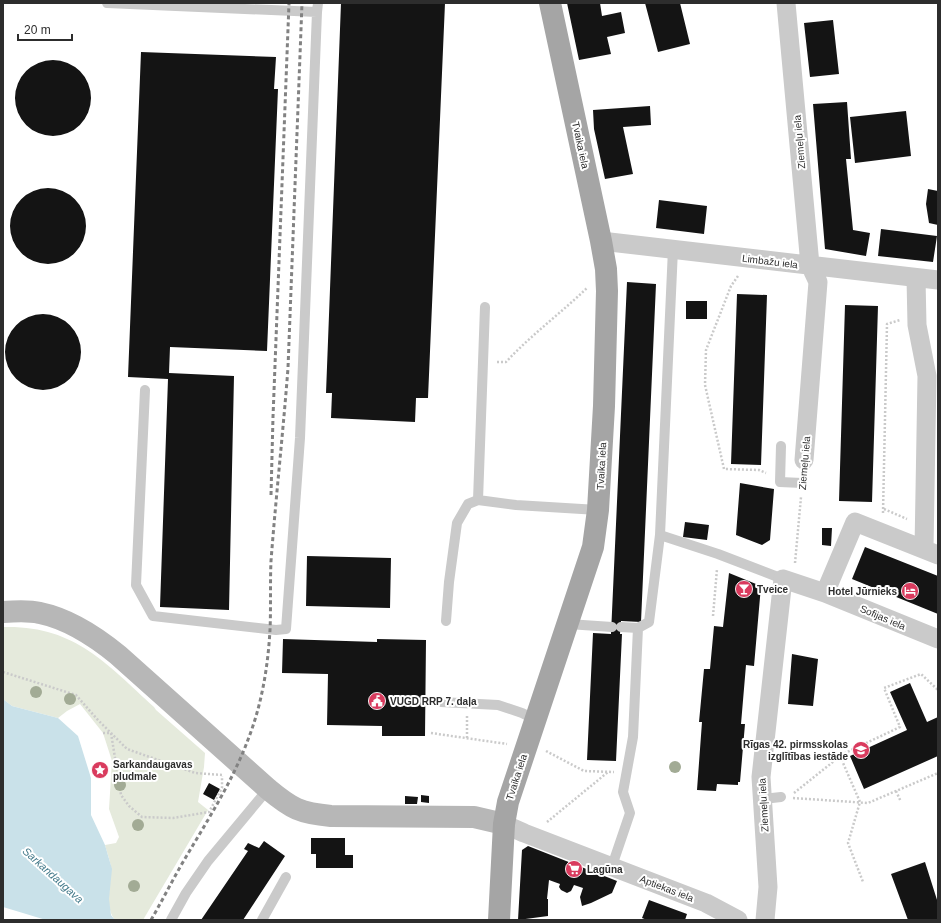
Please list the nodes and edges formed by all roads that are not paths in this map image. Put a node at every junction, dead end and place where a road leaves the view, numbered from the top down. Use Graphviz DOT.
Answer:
graph roads {
  1 [pos="107,3"];
  2 [pos="550,3"];
  3 [pos="786,3"];
  4 [pos="317,7"];
  5 [pos="601,241"];
  6 [pos="673,249"];
  7 [pos="810,266"];
  8 [pos="916,278"];
  9 [pos="938,280"];
  10 [pos="485,307"];
  11 [pos="145,390"];
  12 [pos="781,446"];
  13 [pos="804,460"];
  14 [pos="802,483"];
  15 [pos="478,500"];
  16 [pos="598,510"];
  17 [pos="660,535"];
  18 [pos="931,552"];
  19 [pos="783,579"];
  20 [pos="825,593"];
  21 [pos="3,612"];
  22 [pos="446,621"];
  23 [pos="568,624"];
  24 [pos="638,628"];
  25 [pos="938,639"];
  26 [pos="441,702"];
  27 [pos="536,720"];
  28 [pos="268,789"];
  29 [pos="504,824"];
  30 [pos="612,866"];
  31 [pos="286,877"];
  32 [pos="171,920"];
  33 [pos="262,920"];
  34 [pos="499,920"];
  35 [pos="738,920"];
  36 [pos="765,920"];
  1 -- 4 [label="lane"];
  2 -- 5 [label="main road, Tvaika iela"];
  3 -- 7 [label="street, Ziemeļu iela"];
  4 -- 11 [label="lane"];
  5 -- 6 [label="street, Limbažu iela"];
  5 -- 16 [label="main road, Tvaika iela"];
  6 -- 7 [label="street, Limbažu iela"];
  6 -- 17 [label="lane"];
  7 -- 8 [label="street, Limbažu iela"];
  7 -- 13 [label="street, Ziemeļu iela"];
  8 -- 9 [label="street, Limbažu iela"];
  8 -- 18 [label="street"];
  10 -- 15 [label="lane"];
  12 -- 14 [label="lane"];
  15 -- 16 [label="lane"];
  15 -- 22 [label="lane"];
  16 -- 23 [label="main road, Tvaika iela"];
  17 -- 19 [label="lane"];
  17 -- 24 [label="lane"];
  18 -- 20 [label="street"];
  19 -- 20 [label="street, Sofijas iela"];
  19 -- 36 [label="street, Ziemeļu iela"];
  20 -- 25 [label="street, Sofijas iela"];
  21 -- 28 [label="street"];
  23 -- 24 [label="lane"];
  23 -- 27 [label="main road, Tvaika iela"];
  24 -- 30 [label="lane"];
  26 -- 27 [label="lane"];
  27 -- 29 [label="main road, Tvaika iela"];
  28 -- 29 [label="street"];
  28 -- 32 [label="lane"];
  29 -- 30 [label="street, Aptiekas iela"];
  29 -- 34 [label="main road, Tvaika iela"];
  30 -- 35 [label="street, Aptiekas iela"];
  31 -- 33 [label="lane"];
}
